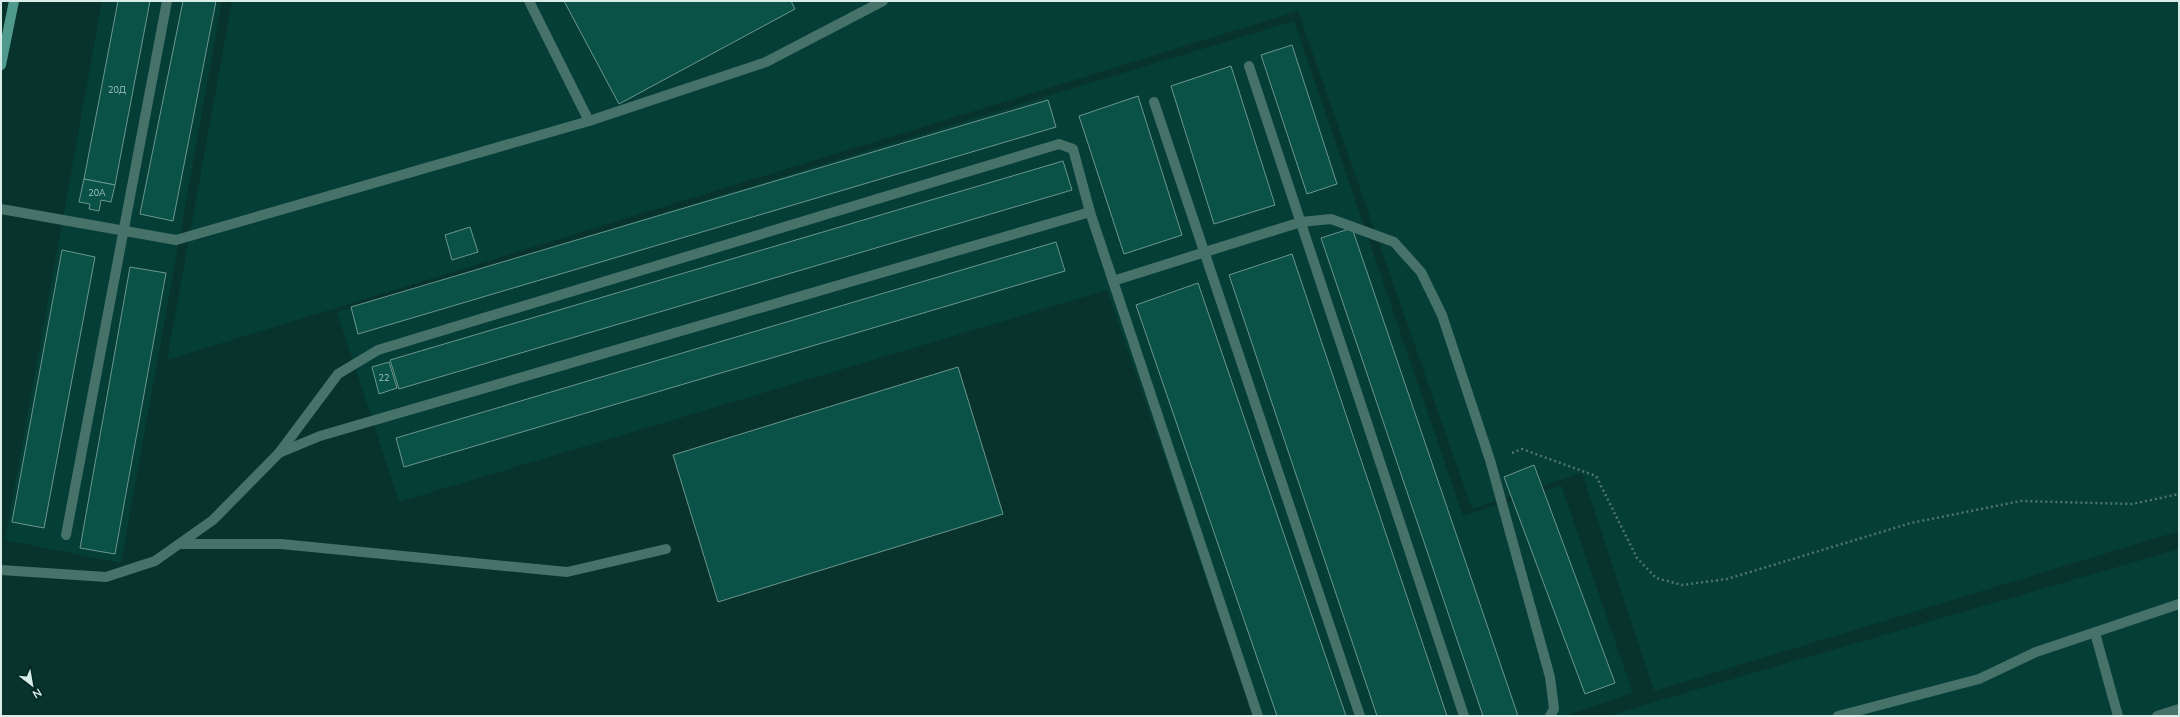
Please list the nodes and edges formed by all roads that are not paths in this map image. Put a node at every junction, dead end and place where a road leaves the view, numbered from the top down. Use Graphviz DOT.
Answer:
graph roads {
  1 [pos="14,1"];
  2 [pos="167,1"];
  3 [pos="529,1"];
  4 [pos="883,1"];
  5 [pos="1,64"];
  6 [pos="1249,66"];
  7 [pos="1154,102"];
  8 [pos="589,121"];
  9 [pos="1,209"];
  10 [pos="1090,212"];
  11 [pos="1300,222"];
  12 [pos="124,231"];
  13 [pos="1204,252"];
  14 [pos="1113,281"];
  15 [pos="279,453"];
  16 [pos="66,535"];
  17 [pos="180,544"];
  18 [pos="666,549"];
  19 [pos="1,570"];
  20 [pos="2179,604"];
  21 [pos="2095,634"];
  22 [pos="2179,709"];
  23 [pos="1258,716"];
  24 [pos="1360,716"];
  25 [pos="1464,716"];
  26 [pos="1550,716"];
  27 [pos="1838,716"];
  28 [pos="2118,716"];
  29 [pos="2157,716"];
  1 -- 5 [label="main road"];
  2 -- 12 [label="lane"];
  3 -- 8 [label="lane"];
  4 -- 8 [label="lane"];
  6 -- 11 [label="lane"];
  7 -- 13 [label="lane"];
  8 -- 12 [label="lane"];
  9 -- 12 [label="lane"];
  10 -- 14 [label="lane"];
  10 -- 15 [label="lane"];
  10 -- 15 [label="lane"];
  11 -- 13 [label="lane"];
  11 -- 25 [label="lane"];
  11 -- 26 [label="lane"];
  12 -- 16 [label="lane"];
  13 -- 14 [label="lane"];
  13 -- 24 [label="lane"];
  14 -- 23 [label="lane"];
  15 -- 17 [label="lane"];
  17 -- 18 [label="lane"];
  17 -- 19 [label="lane"];
  20 -- 21 [label="lane"];
  21 -- 27 [label="lane"];
  21 -- 28 [label="lane"];
  22 -- 29 [label="lane"];
}
